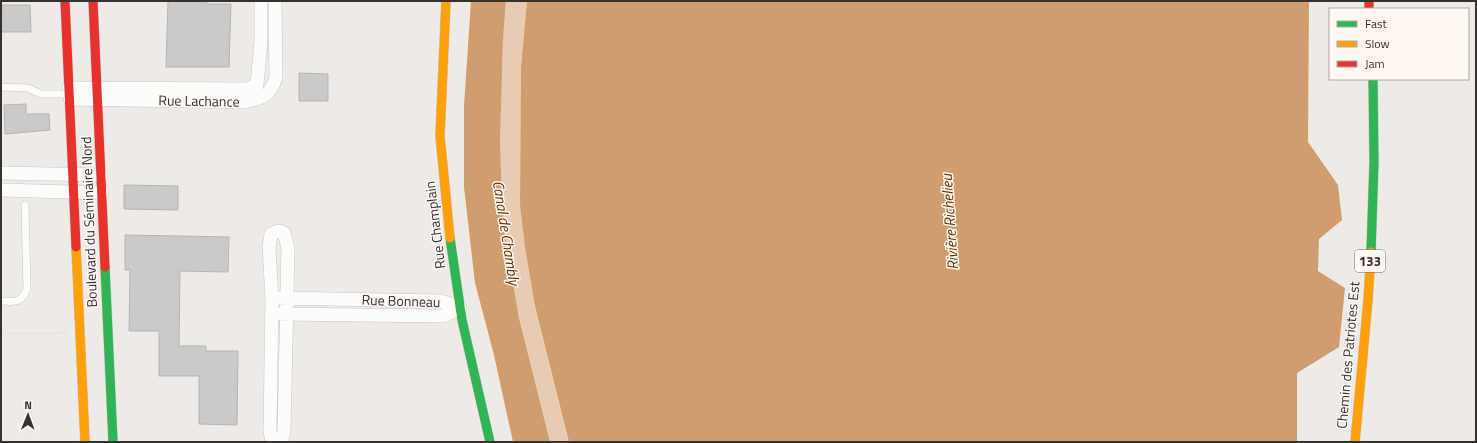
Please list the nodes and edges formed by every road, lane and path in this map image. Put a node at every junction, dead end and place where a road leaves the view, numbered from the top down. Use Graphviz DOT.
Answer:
graph roads {
  1 [pos="65,1"];
  2 [pos="93,1"];
  3 [pos="261,1"];
  4 [pos="275,1"];
  5 [pos="446,1"];
  6 [pos="514,1"];
  7 [pos="261,41"];
  8 [pos="274,41"];
  9 [pos="1373,80"];
  10 [pos="257,85"];
  11 [pos="1,87"];
  12 [pos="272,88"];
  13 [pos="69,93"];
  14 [pos="98,93"];
  15 [pos="146,94"];
  16 [pos="1,173"];
  17 [pos="73,174"];
  18 [pos="101,175"];
  19 [pos="1,190"];
  20 [pos="74,192"];
  21 [pos="102,193"];
  22 [pos="25,205"];
  23 [pos="272,298"];
  24 [pos="286,298"];
  25 [pos="1,301"];
  26 [pos="460,308"];
  27 [pos="271,314"];
  28 [pos="287,315"];
  29 [pos="80,333"];
  30 [pos="1,334"];
  31 [pos="286,376"];
  32 [pos="270,377"];
  33 [pos="85,442"];
  34 [pos="113,442"];
  35 [pos="272,442"];
  36 [pos="281,442"];
  37 [pos="490,442"];
  38 [pos="556,442"];
  39 [pos="1355,442"];
  1 -- 13 [label="main road, Boulevard du Séminaire Nord"];
  2 -- 14 [label="main road, Boulevard du Séminaire Nord"];
  3 -- 7 [label="street, Rue Lachance"];
  4 -- 8 [label="street"];
  5 -- 26 [label="main road, Rue Champlain"];
  6 -- 38 [label="path"];
  7 -- 8 [label="street"];
  7 -- 10 [label="street, Rue Lachance"];
  8 -- 12 [label="street"];
  9 -- 39 [label="main road, Chemin des Patriotes Est / 133"];
  10 -- 12 [label="street, Rue Lachance"];
  10 -- 15 [label="street, Rue Lachance"];
  11 -- 13 [label="lane"];
  12 -- 15 [label="street, Rue Lachance"];
  13 -- 14 [label="street, Rue Lachance"];
  13 -- 17 [label="main road, Boulevard du Séminaire Nord"];
  14 -- 15 [label="street, Rue Lachance"];
  14 -- 18 [label="main road, Boulevard du Séminaire Nord"];
  16 -- 17 [label="street"];
  17 -- 18 [label="street"];
  17 -- 20 [label="main road, Boulevard du Séminaire Nord"];
  18 -- 21 [label="main road, Boulevard du Séminaire Nord"];
  19 -- 20 [label="street"];
  20 -- 21 [label="street"];
  20 -- 29 [label="main road, Boulevard du Séminaire Nord"];
  21 -- 34 [label="main road, Boulevard du Séminaire Nord"];
  22 -- 25 [label="lane"];
  23 -- 24 [label="street, Rue Bonneau"];
  23 -- 24 [label="street"];
  23 -- 27 [label="street"];
  24 -- 26 [label="street, Rue Bonneau"];
  24 -- 28 [label="street"];
  26 -- 28 [label="street, Rue Bonneau"];
  26 -- 37 [label="main road, Rue Champlain"];
  27 -- 28 [label="street, Rue Bonneau"];
  27 -- 32 [label="street"];
  28 -- 31 [label="street"];
  29 -- 30 [label="path"];
  29 -- 33 [label="main road, Boulevard du Séminaire Nord"];
  31 -- 32 [label="street"];
  31 -- 36 [label="street"];
  32 -- 35 [label="street"];
}
